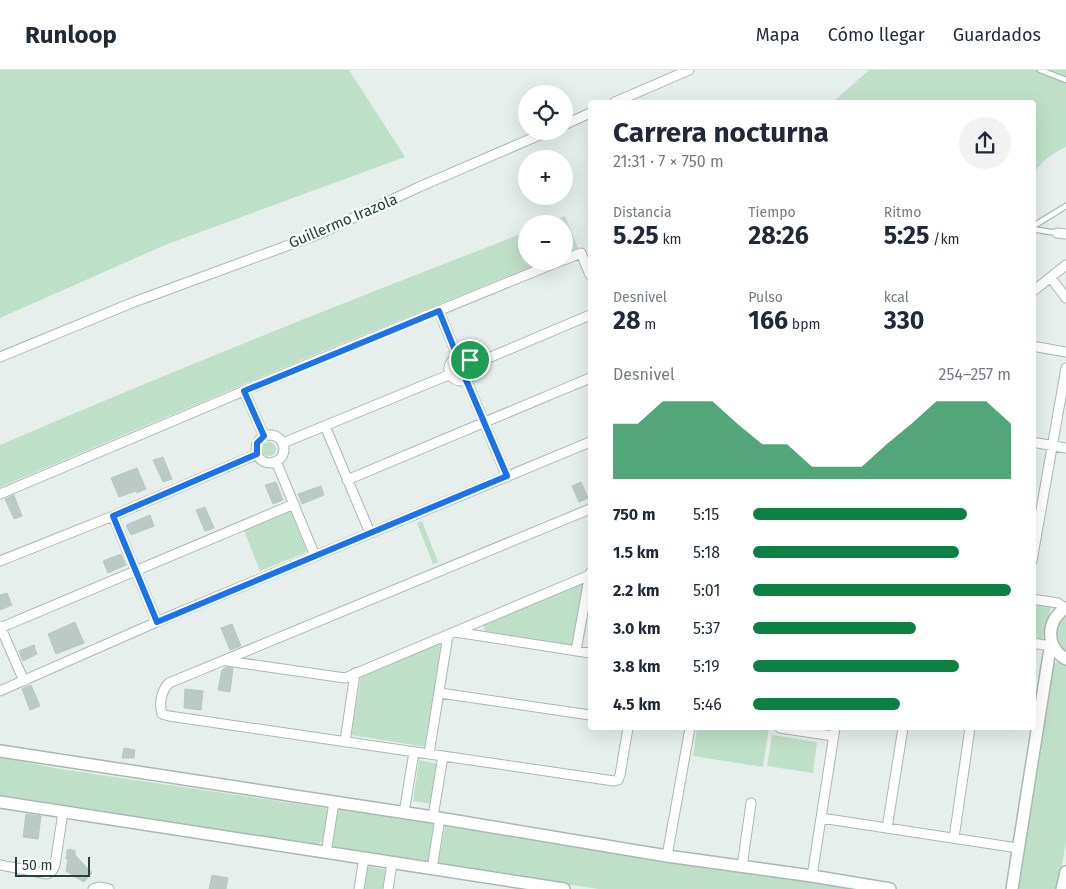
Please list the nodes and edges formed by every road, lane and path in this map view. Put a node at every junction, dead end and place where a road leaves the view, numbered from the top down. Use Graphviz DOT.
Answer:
graph roads {
  1 [pos="690,70"];
  2 [pos="1040,70"];
  3 [pos="1066,80"];
  4 [pos="620,100"];
  5 [pos="588,114"];
  6 [pos="573,121"];
  7 [pos="528,140"];
  8 [pos="1066,206"];
  9 [pos="1036,225"];
  10 [pos="1036,229"];
  11 [pos="1061,233"];
  12 [pos="573,256"];
  13 [pos="1066,265"];
  14 [pos="538,270"];
  15 [pos="588,270"];
  16 [pos="1051,278"];
  17 [pos="1036,289"];
  18 [pos="1066,298"];
  19 [pos="439,311"];
  20 [pos="588,316"];
  21 [pos="1036,347"];
  22 [pos="1066,352"];
  23 [pos="0,357"];
  24 [pos="458,358"];
  25 [pos="472,365"];
  26 [pos="1066,368"];
  27 [pos="451,374"];
  28 [pos="588,379"];
  29 [pos="466,380"];
  30 [pos="244,391"];
  31 [pos="485,422"];
  32 [pos="324,426"];
  33 [pos="264,436"];
  34 [pos="283,443"];
  35 [pos="588,443"];
  36 [pos="1036,443"];
  37 [pos="1053,446"];
  38 [pos="1066,448"];
  39 [pos="257,454"];
  40 [pos="276,461"];
  41 [pos="507,476"];
  42 [pos="347,480"];
  43 [pos="0,494"];
  44 [pos="294,504"];
  45 [pos="588,510"];
  46 [pos="113,516"];
  47 [pos="370,533"];
  48 [pos="1036,539"];
  49 [pos="315,556"];
  50 [pos="0,561"];
  51 [pos="135,570"];
  52 [pos="588,575"];
  53 [pos="588,585"];
  54 [pos="1036,600"];
  55 [pos="1066,608"];
  56 [pos="157,622"];
  57 [pos="0,627"];
  58 [pos="451,633"];
  59 [pos="1036,643"];
  60 [pos="1051,644"];
  61 [pos="576,651"];
  62 [pos="588,653"];
  63 [pos="1066,659"];
  64 [pos="225,660"];
  65 [pos="355,674"];
  66 [pos="24,681"];
  67 [pos="0,691"];
  68 [pos="440,692"];
  69 [pos="1037,705"];
  70 [pos="588,715"];
  71 [pos="628,730"];
  72 [pos="690,730"];
  73 [pos="807,730"];
  74 [pos="903,730"];
  75 [pos="970,730"];
  76 [pos="1034,730"];
  77 [pos="834,732"];
  78 [pos="345,742"];
  79 [pos="0,751"];
  80 [pos="414,752"];
  81 [pos="429,754"];
  82 [pos="443,756"];
  83 [pos="0,802"];
  84 [pos="334,802"];
  85 [pos="751,803"];
  86 [pos="63,812"];
  87 [pos="404,813"];
  88 [pos="437,818"];
  89 [pos="821,818"];
  90 [pos="887,828"];
  91 [pos="954,838"];
  92 [pos="1018,848"];
  93 [pos="326,852"];
  94 [pos="667,856"];
  95 [pos="364,858"];
  96 [pos="392,863"];
  97 [pos="0,865"];
  98 [pos="742,867"];
  99 [pos="432,869"];
  100 [pos="1066,872"];
  101 [pos="812,876"];
  102 [pos="93,889"];
  103 [pos="109,889"];
  104 [pos="359,889"];
  105 [pos="388,889"];
  106 [pos="564,889"];
  107 [pos="890,889"];
  108 [pos="1012,889"];
  109 [pos="1062,889"];
  1 -- 4 [label="street"];
  2 -- 3 [label="lane"];
  5 -- 6 [label="street"];
  7 -- 23 [label="street, Guillermo Irazola"];
  8 -- 9 [label="lane"];
  10 -- 11 [label="lane"];
  12 -- 15 [label="street"];
  13 -- 16 [label="street"];
  14 -- 19 [label="street"];
  16 -- 17 [label="street"];
  16 -- 18 [label="street"];
  19 -- 24 [label="street"];
  19 -- 30 [label="street"];
  20 -- 25 [label="street"];
  21 -- 22 [label="street"];
  24 -- 25 [label="street"];
  24 -- 27 [label="street"];
  25 -- 29 [label="street"];
  26 -- 37 [label="street"];
  27 -- 29 [label="street"];
  27 -- 32 [label="street"];
  28 -- 31 [label="street"];
  29 -- 31 [label="street"];
  30 -- 33 [label="street"];
  30 -- 43 [label="street"];
  31 -- 41 [label="street"];
  31 -- 42 [label="street"];
  32 -- 34 [label="street"];
  32 -- 42 [label="street"];
  33 -- 34 [label="street"];
  33 -- 39 [label="street"];
  34 -- 40 [label="street"];
  35 -- 41 [label="street"];
  36 -- 37 [label="street"];
  37 -- 38 [label="street"];
  37 -- 48 [label="street"];
  39 -- 40 [label="street"];
  39 -- 46 [label="street"];
  40 -- 44 [label="street"];
  41 -- 47 [label="street"];
  42 -- 47 [label="street"];
  44 -- 49 [label="street"];
  44 -- 51 [label="street"];
  45 -- 64 [label="street"];
  46 -- 50 [label="street"];
  46 -- 51 [label="street"];
  47 -- 49 [label="street"];
  49 -- 56 [label="street"];
  51 -- 56 [label="street"];
  51 -- 57 [label="street"];
  52 -- 58 [label="street"];
  53 -- 61 [label="street"];
  54 -- 55 [label="street"];
  55 -- 60 [label="street"];
  56 -- 66 [label="street"];
  57 -- 66 [label="street"];
  58 -- 61 [label="street"];
  58 -- 65 [label="street"];
  58 -- 68 [label="street"];
  59 -- 60 [label="street"];
  60 -- 63 [label="street"];
  60 -- 69 [label="street"];
  61 -- 62 [label="street"];
  64 -- 65 [label="street"];
  64 -- 78 [label="street"];
  65 -- 78 [label="street"];
  66 -- 67 [label="street"];
  68 -- 70 [label="street"];
  68 -- 81 [label="street"];
  71 -- 82 [label="street"];
  72 -- 94 [label="street"];
  73 -- 77 [label="street"];
  74 -- 90 [label="street"];
  75 -- 91 [label="street"];
  76 -- 92 [label="street"];
  77 -- 89 [label="street"];
  78 -- 80 [label="street"];
  79 -- 84 [label="street"];
  80 -- 81 [label="street"];
  80 -- 87 [label="street"];
  81 -- 82 [label="street"];
  82 -- 88 [label="street"];
  83 -- 86 [label="street"];
  84 -- 87 [label="street"];
  84 -- 93 [label="street"];
  85 -- 98 [label="street"];
  86 -- 93 [label="street"];
  86 -- 97 [label="street"];
  87 -- 88 [label="street"];
  88 -- 94 [label="street"];
  88 -- 99 [label="street"];
  89 -- 90 [label="street"];
  89 -- 101 [label="street"];
  90 -- 91 [label="street"];
  91 -- 92 [label="street"];
  92 -- 108 [label="street"];
  93 -- 95 [label="street"];
  94 -- 98 [label="street"];
  95 -- 96 [label="street"];
  95 -- 104 [label="street"];
  96 -- 99 [label="street"];
  96 -- 105 [label="street"];
  98 -- 101 [label="street"];
  99 -- 106 [label="street"];
  100 -- 109 [label="street"];
  101 -- 107 [label="street"];
  102 -- 103 [label="street"];
}
